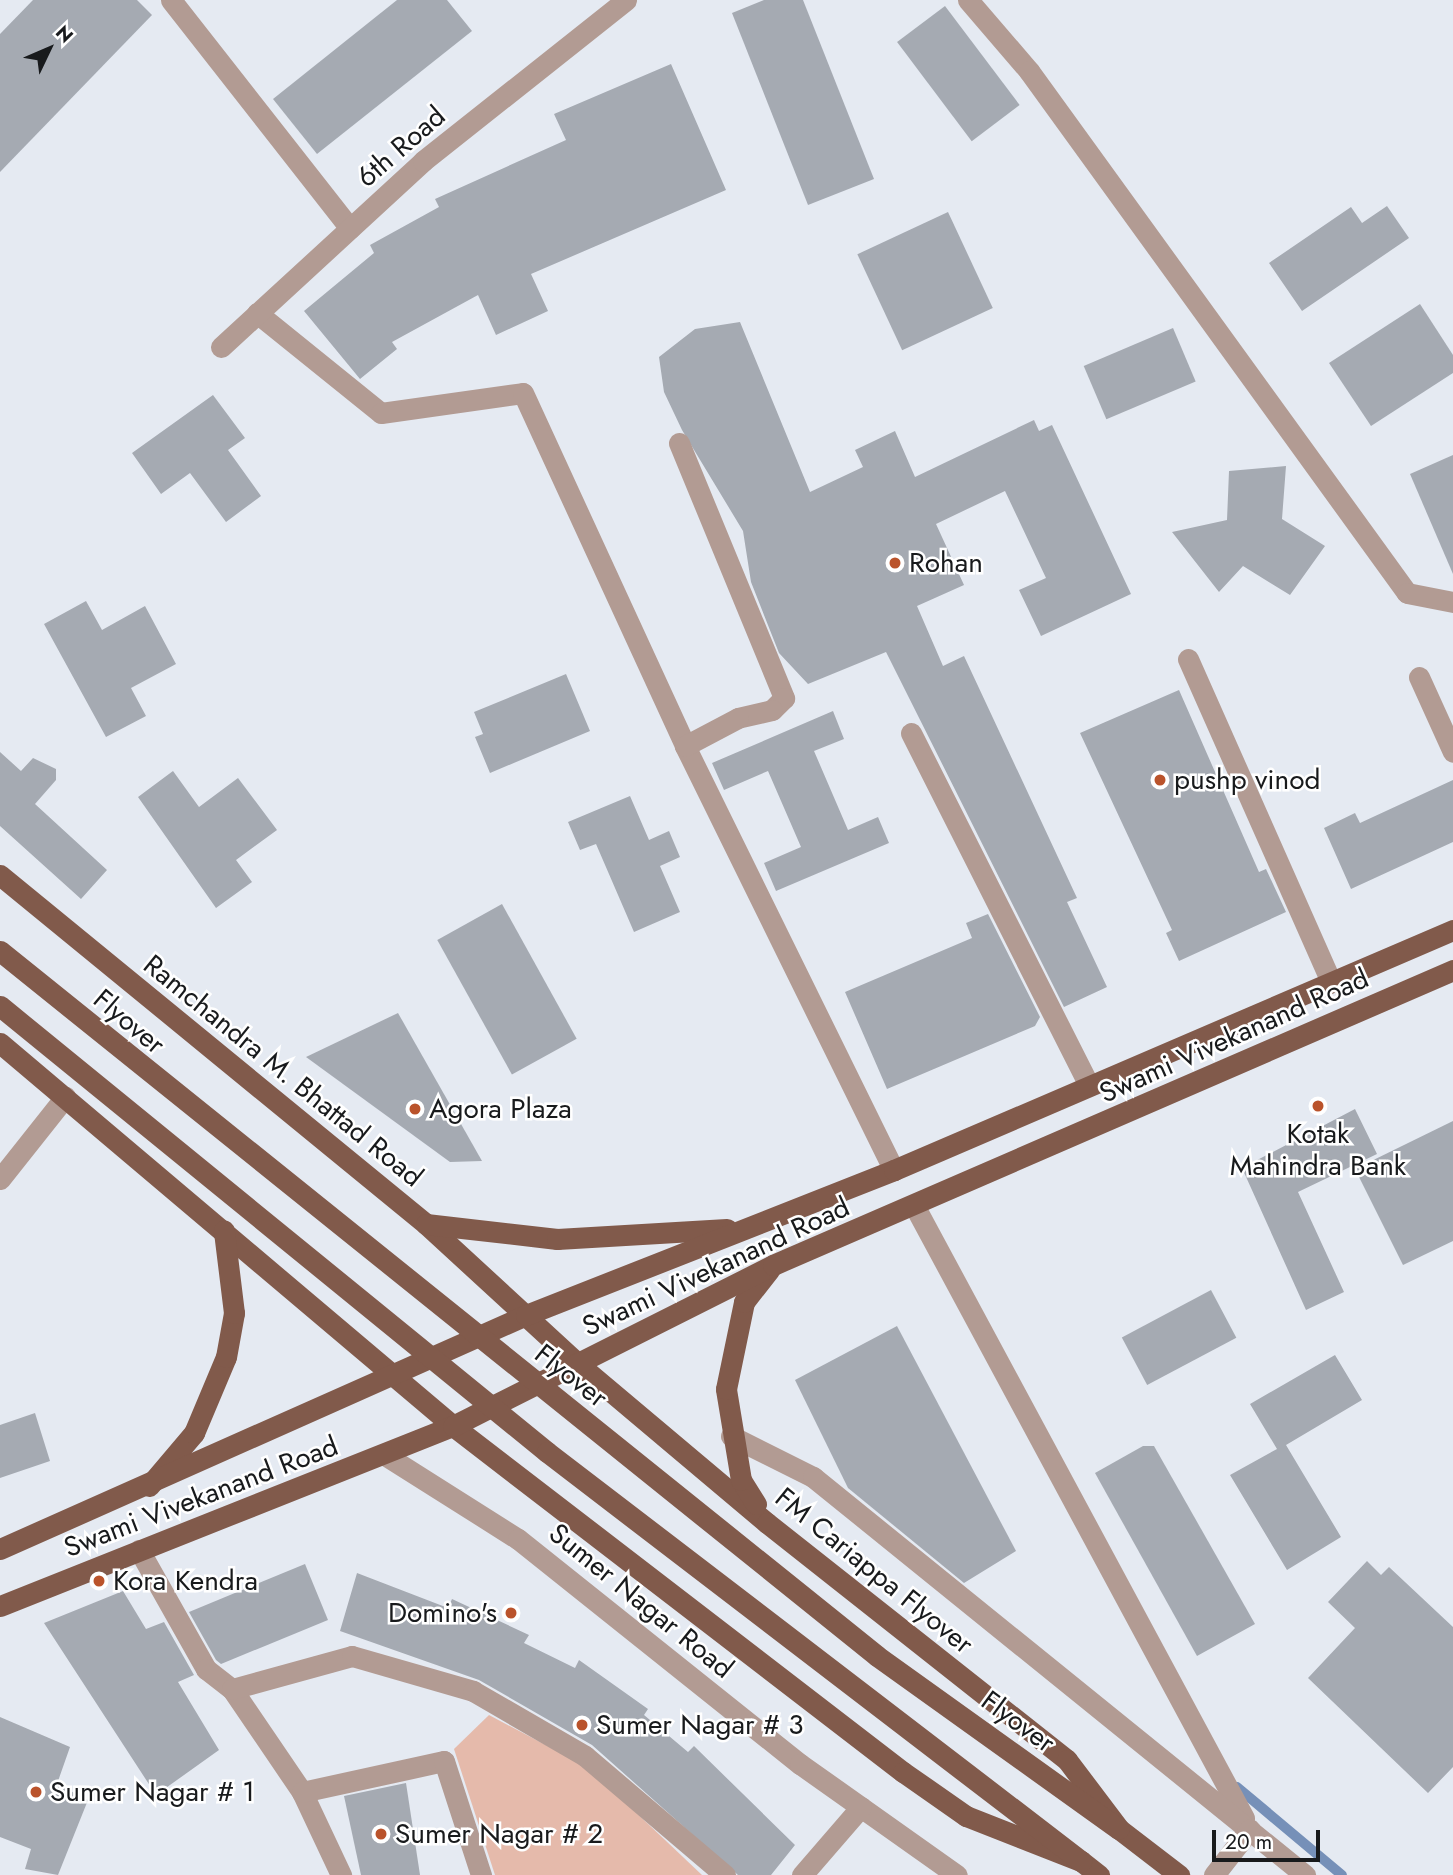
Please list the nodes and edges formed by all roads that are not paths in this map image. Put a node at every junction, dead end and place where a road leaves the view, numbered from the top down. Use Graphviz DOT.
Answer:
graph roads {
  1 [pos="171,0"];
  2 [pos="626,0"];
  3 [pos="968,0"];
  4 [pos="350,228"];
  5 [pos="257,313"];
  6 [pos="221,347"];
  7 [pos="679,443"];
  8 [pos="1453,602"];
  9 [pos="1188,659"];
  10 [pos="1419,677"];
  11 [pos="911,733"];
  12 [pos="685,746"];
  13 [pos="1453,752"];
  14 [pos="0,875"];
  15 [pos="1453,930"];
  16 [pos="0,951"];
  17 [pos="1453,971"];
  18 [pos="1330,980"];
  19 [pos="0,1006"];
  20 [pos="0,1043"];
  21 [pos="1089,1086"];
  22 [pos="65,1097"];
  23 [pos="894,1170"];
  24 [pos="0,1179"];
  25 [pos="915,1207"];
  26 [pos="426,1224"];
  27 [pos="746,1228"];
  28 [pos="223,1231"];
  29 [pos="773,1265"];
  30 [pos="526,1315"];
  31 [pos="577,1363"];
  32 [pos="397,1376"];
  33 [pos="453,1426"];
  34 [pos="731,1436"];
  35 [pos="385,1455"];
  36 [pos="145,1490"];
  37 [pos="775,1529"];
  38 [pos="0,1549"];
  39 [pos="139,1550"];
  40 [pos="0,1606"];
  41 [pos="232,1689"];
  42 [pos="302,1792"];
  43 [pos="861,1807"];
  44 [pos="1119,1829"];
  45 [pos="1250,1829"];
  46 [pos="1081,1861"];
  47 [pos="341,1875"];
  48 [pos="481,1875"];
  49 [pos="725,1875"];
  50 [pos="802,1875"];
  51 [pos="957,1875"];
  52 [pos="1099,1875"];
  53 [pos="1179,1875"];
  54 [pos="1214,1875"];
  55 [pos="1305,1875"];
  1 -- 4 [label="street"];
  2 -- 4 [label="street, 6th Road"];
  3 -- 8 [label="street"];
  4 -- 5 [label="street, 6th Road"];
  5 -- 6 [label="street, 6th Road"];
  5 -- 12 [label="street"];
  7 -- 12 [label="street"];
  9 -- 18 [label="street"];
  10 -- 13 [label="street"];
  11 -- 21 [label="street"];
  12 -- 23 [label="street"];
  14 -- 26 [label="main road, Ramchandra M. Bhattad Road"];
  15 -- 18 [label="main road, Swami Vivekanand Road"];
  16 -- 44 [label="main road, Flyover, bridge"];
  17 -- 25 [label="main road, Swami Vivekanand Road"];
  18 -- 21 [label="main road, Swami Vivekanand Road"];
  19 -- 46 [label="main road, bridge"];
  20 -- 22 [label="main road"];
  21 -- 23 [label="main road, Swami Vivekanand Road"];
  22 -- 24 [label="street"];
  22 -- 28 [label="main road"];
  23 -- 27 [label="main road, Swami Vivekanand Road"];
  25 -- 29 [label="main road, Swami Vivekanand Road"];
  25 -- 45 [label="street"];
  26 -- 27 [label="main road"];
  26 -- 30 [label="main road, Ramchandra M. Bhattad Road"];
  27 -- 30 [label="main road, Swami Vivekanand Road"];
  28 -- 32 [label="main road"];
  28 -- 36 [label="main road"];
  29 -- 31 [label="main road, Swami Vivekanand Road"];
  29 -- 34 [label="main road"];
  30 -- 31 [label="main road, FM Cariappa Flyover"];
  30 -- 32 [label="main road, Swami Vivekanand Road"];
  31 -- 33 [label="main road, Swami Vivekanand Road"];
  31 -- 37 [label="main road, FM Cariappa Flyover"];
  32 -- 33 [label="main road"];
  32 -- 36 [label="main road, Swami Vivekanand Road"];
  33 -- 35 [label="main road, Swami Vivekanand Road"];
  33 -- 46 [label="main road, bridge"];
  34 -- 37 [label="main road"];
  34 -- 45 [label="street"];
  35 -- 39 [label="main road, Swami Vivekanand Road"];
  35 -- 43 [label="street, Sumer Nagar Road"];
  36 -- 38 [label="main road, Swami Vivekanand Road"];
  37 -- 44 [label="main road, FM Cariappa Flyover, bridge"];
  39 -- 40 [label="main road, Swami Vivekanand Road"];
  39 -- 41 [label="street"];
  41 -- 42 [label="street"];
  41 -- 49 [label="street"];
  42 -- 47 [label="street"];
  42 -- 48 [label="street"];
  43 -- 50 [label="street"];
  43 -- 51 [label="street, Sumer Nagar Road"];
  44 -- 53 [label="main road, FM Cariappa Flyover"];
  45 -- 54 [label="street"];
  45 -- 55 [label="street"];
  46 -- 52 [label="main road"];
}
